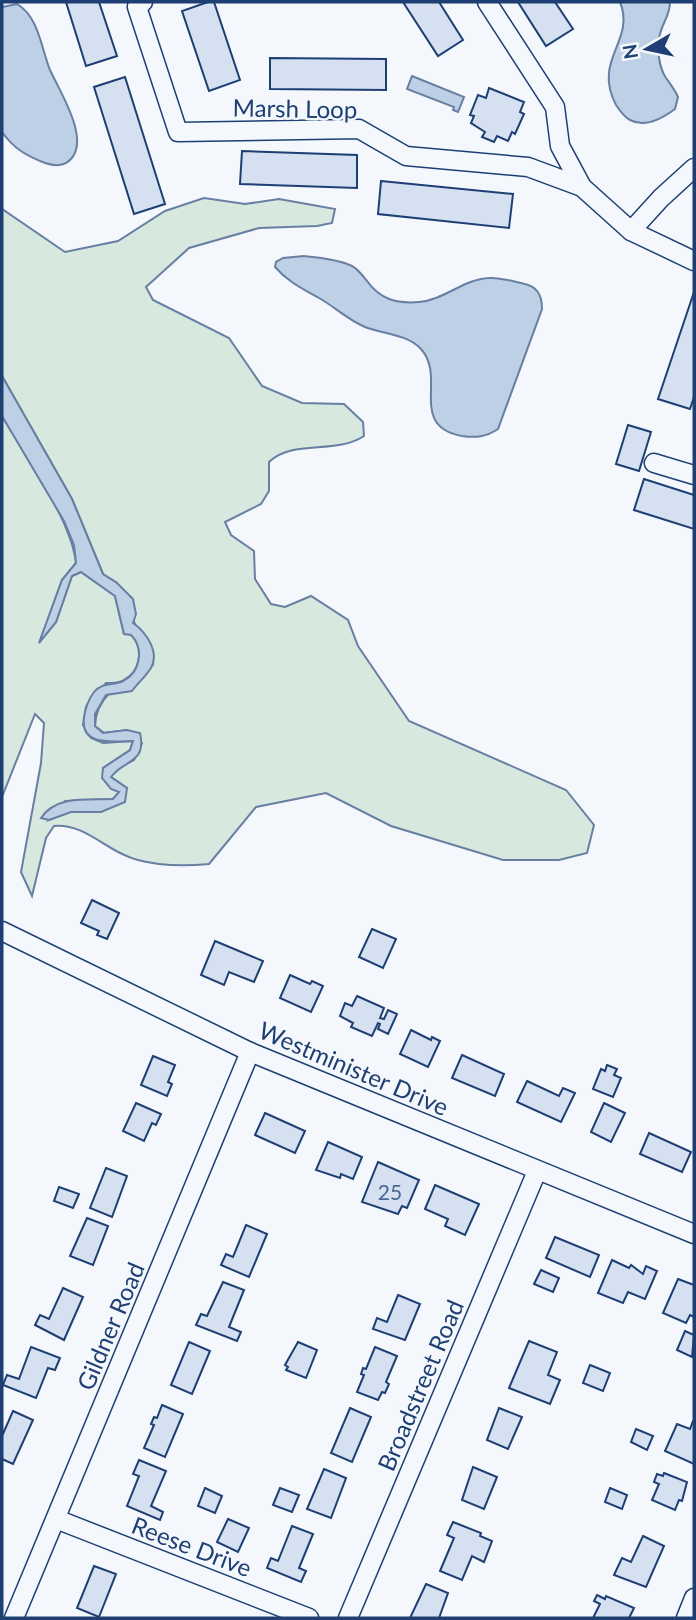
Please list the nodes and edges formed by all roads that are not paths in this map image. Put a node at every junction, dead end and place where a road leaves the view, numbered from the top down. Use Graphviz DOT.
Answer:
graph roads {
  1 [pos="143,2"];
  2 [pos="486,2"];
  3 [pos="694,168"];
  4 [pos="582,187"];
  5 [pos="631,231"];
  6 [pos="694,261"];
  7 [pos="654,463"];
  8 [pos="694,475"];
  9 [pos="2,931"];
  10 [pos="250,1052"];
  11 [pos="537,1171"];
  12 [pos="694,1234"];
  13 [pos="56,1519"];
  14 [pos="694,1598"];
  15 [pos="14,1618"];
  16 [pos="309,1618"];
  17 [pos="348,1618"];
  18 [pos="686,1618"];
  1 -- 4 [label="street, Marsh Loop"];
  2 -- 4 [label="street, Marsh Loop"];
  3 -- 5 [label="street"];
  4 -- 5 [label="street, Marsh Loop"];
  5 -- 6 [label="street, Marsh Loop"];
  7 -- 8 [label="street"];
  9 -- 10 [label="street, Westminister Drive"];
  10 -- 11 [label="street, Westminister Drive"];
  10 -- 13 [label="street, Gildner Road"];
  11 -- 12 [label="street, Westminister Drive"];
  11 -- 17 [label="street, Broadstreet Road"];
  13 -- 15 [label="street, Gildner Road"];
  13 -- 16 [label="street, Reese Drive"];
  14 -- 18 [label="street"];
}
